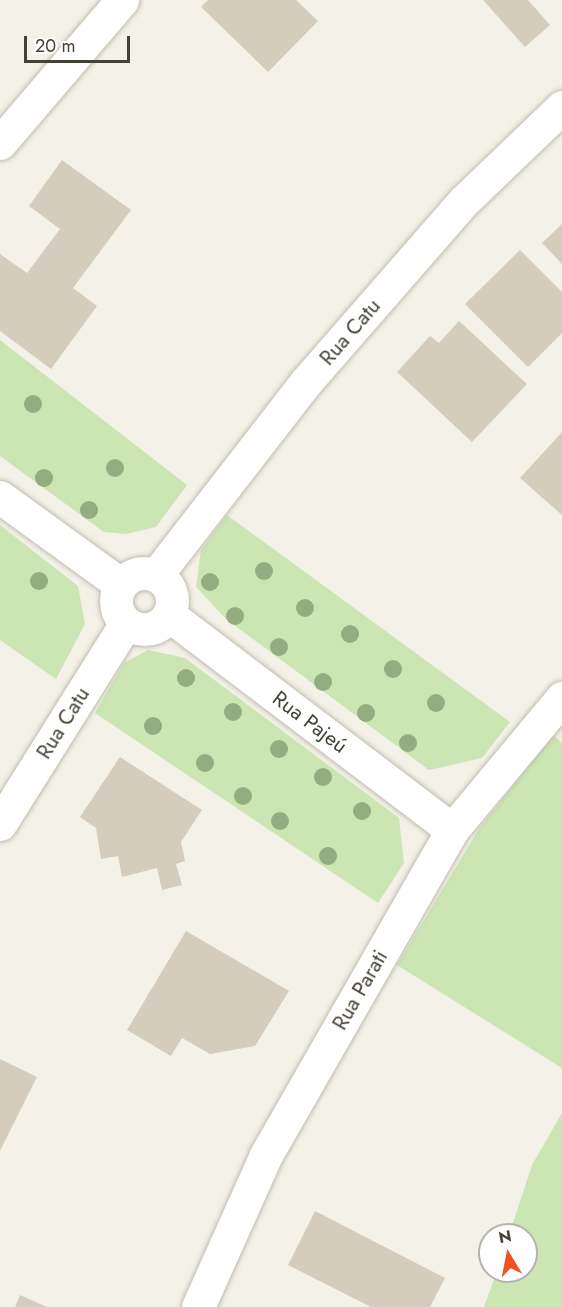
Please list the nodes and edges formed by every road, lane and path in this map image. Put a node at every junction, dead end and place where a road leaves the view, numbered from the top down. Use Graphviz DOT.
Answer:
graph roads {
  1 [pos="122,0"];
  2 [pos="562,107"];
  3 [pos="0,142"];
  4 [pos="0,497"];
  5 [pos="157,574"];
  6 [pos="120,584"];
  7 [pos="169,615"];
  8 [pos="126,623"];
  9 [pos="562,698"];
  10 [pos="0,824"];
  11 [pos="452,830"];
  12 [pos="198,1307"];
  1 -- 3 [label="street"];
  2 -- 5 [label="street, Rua Catu"];
  4 -- 6 [label="street"];
  5 -- 6 [label="street"];
  5 -- 7 [label="street"];
  6 -- 8 [label="street"];
  7 -- 8 [label="street"];
  7 -- 11 [label="street, Rua Pajeú"];
  8 -- 10 [label="street, Rua Catu"];
  9 -- 11 [label="street, Rua Parati"];
  11 -- 12 [label="street, Rua Parati"];
}
